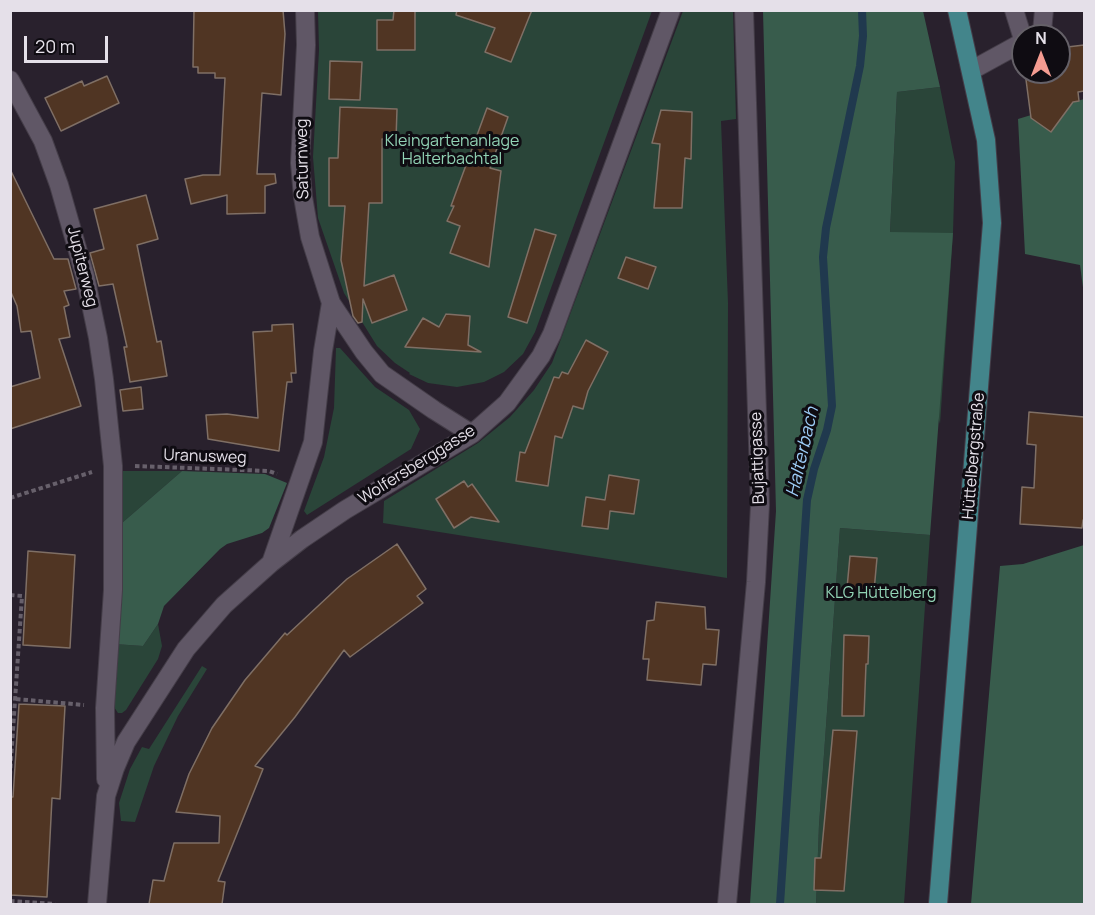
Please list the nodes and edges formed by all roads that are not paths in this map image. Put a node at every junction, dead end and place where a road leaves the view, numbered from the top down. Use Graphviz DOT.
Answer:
graph roads {
  1 [pos="305,10"];
  2 [pos="670,10"];
  3 [pos="744,10"];
  4 [pos="957,10"];
  5 [pos="1011,47"];
  6 [pos="972,70"];
  7 [pos="10,80"];
  8 [pos="331,303"];
  9 [pos="472,434"];
  10 [pos="113,466"];
  11 [pos="271,563"];
  12 [pos="106,796"];
  13 [pos="98,904"];
  14 [pos="727,904"];
  15 [pos="938,904"];
  1 -- 8 [label="street, Saturnweg"];
  2 -- 9 [label="street, Wolfersberggasse"];
  3 -- 14 [label="street, Bujattigasse"];
  4 -- 6 [label="main road, Hüttelbergstraße"];
  5 -- 6 [label="street"];
  6 -- 15 [label="main road, Hüttelbergstraße"];
  7 -- 10 [label="street, Jupiterweg"];
  8 -- 9 [label="street, Saturnweg"];
  8 -- 11 [label="street, Saturnweg"];
  9 -- 11 [label="street, Wolfersberggasse"];
  10 -- 12 [label="street, Wolfersberggasse"];
  11 -- 12 [label="street, Wolfersberggasse"];
  12 -- 13 [label="street, Wolfersberggasse"];
}
